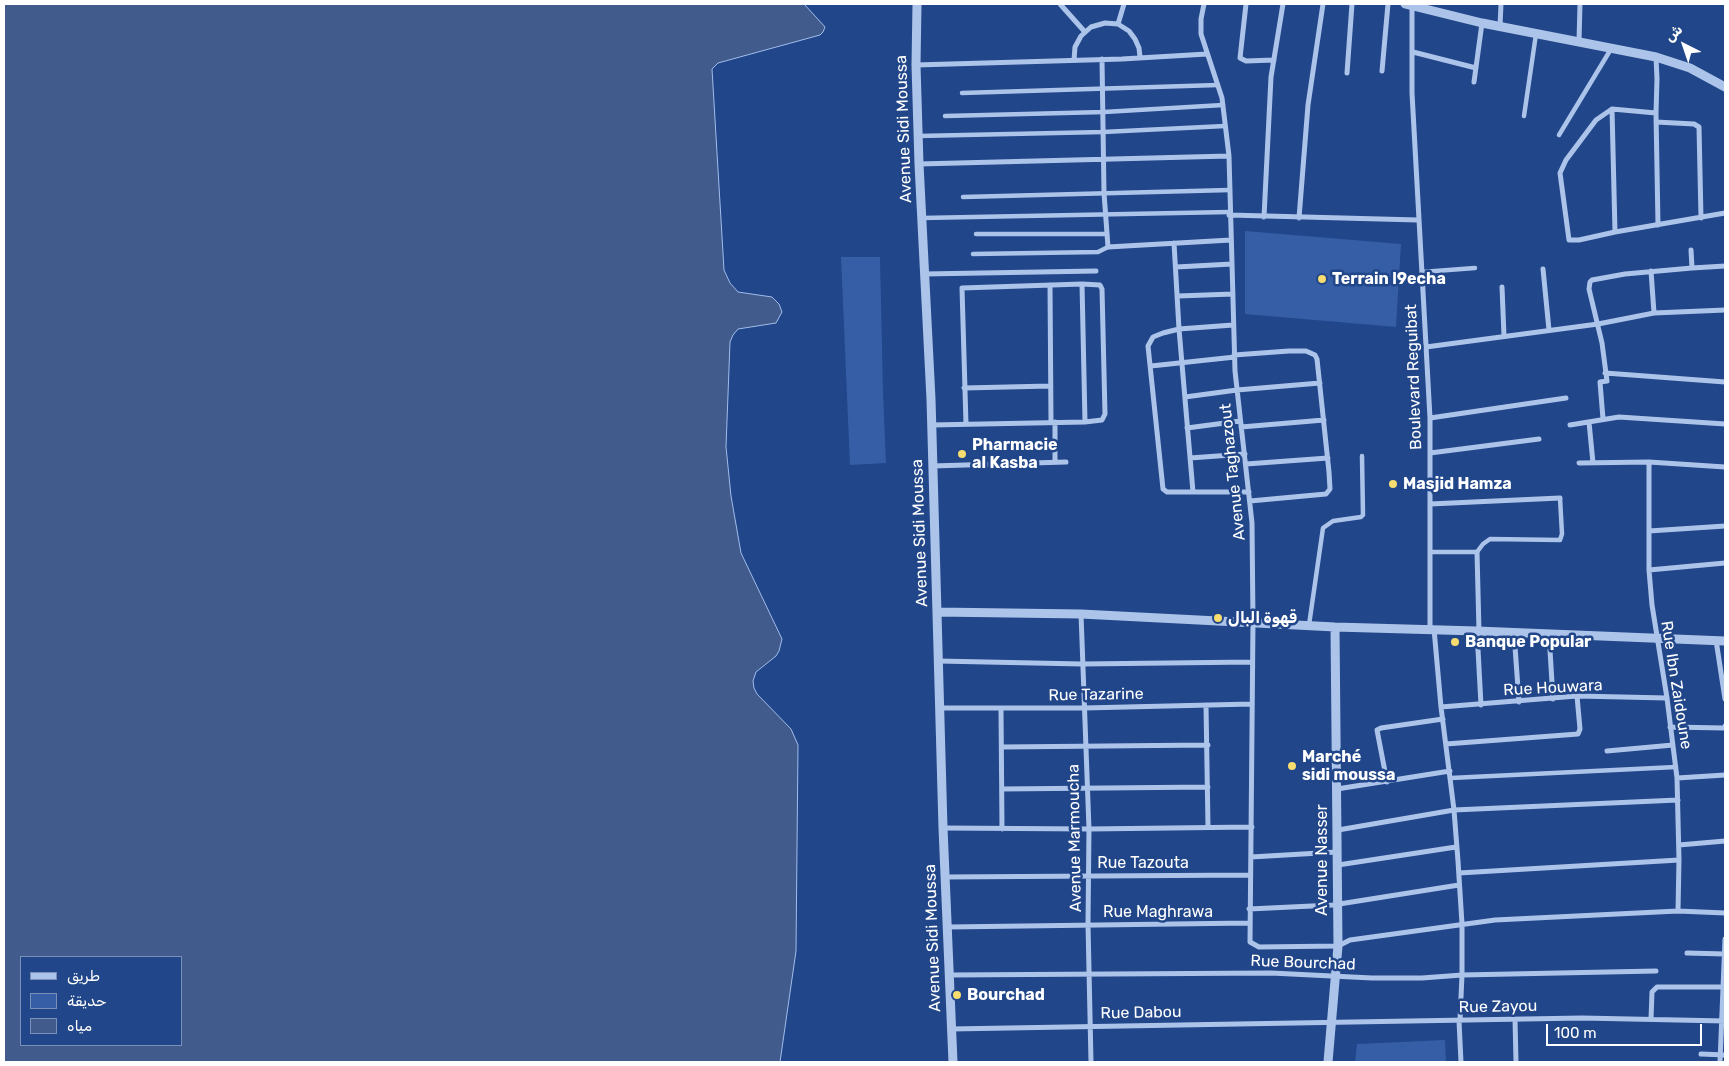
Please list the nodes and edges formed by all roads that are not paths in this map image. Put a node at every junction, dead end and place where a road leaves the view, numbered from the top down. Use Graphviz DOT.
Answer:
graph roads {
  1 [pos="917,4"];
  2 [pos="1060,4"];
  3 [pos="1124,4"];
  4 [pos="1204,4"];
  5 [pos="1246,4"];
  6 [pos="1283,4"];
  7 [pos="1323,4"];
  8 [pos="1352,4"];
  9 [pos="1388,4"];
  10 [pos="1409,4"];
  11 [pos="1501,4"];
  12 [pos="1580,4"];
  13 [pos="1482,23"];
  14 [pos="1118,24"];
  15 [pos="1500,26"];
  16 [pos="1085,32"];
  17 [pos="1536,34"];
  18 [pos="1579,41"];
  19 [pos="1611,49"];
  20 [pos="1412,52"];
  21 [pos="1207,54"];
  22 [pos="1140,57"];
  23 [pos="1656,57"];
  24 [pos="1102,59"];
  25 [pos="1074,60"];
  26 [pos="1274,60"];
  27 [pos="916,66"];
  28 [pos="1476,68"];
  29 [pos="1382,71"];
  30 [pos="1347,73"];
  31 [pos="1474,82"];
  32 [pos="1218,85"];
  33 [pos="1725,87"];
  34 [pos="1103,89"];
  35 [pos="962,93"];
  36 [pos="1224,105"];
  37 [pos="1612,109"];
  38 [pos="1104,112"];
  39 [pos="1656,114"];
  40 [pos="945,116"];
  41 [pos="1524,116"];
  42 [pos="1656,122"];
  43 [pos="1226,126"];
  44 [pos="1103,132"];
  45 [pos="1559,135"];
  46 [pos="918,136"];
  47 [pos="1229,156"];
  48 [pos="1103,160"];
  49 [pos="919,164"];
  50 [pos="1230,190"];
  51 [pos="1104,193"];
  52 [pos="963,197"];
  53 [pos="1725,213"];
  54 [pos="1229,214"];
  55 [pos="1105,215"];
  56 [pos="1264,217"];
  57 [pos="922,218"];
  58 [pos="1299,218"];
  59 [pos="1701,218"];
  60 [pos="1418,220"];
  61 [pos="1658,225"];
  62 [pos="1615,232"];
  63 [pos="976,234"];
  64 [pos="1107,234"];
  65 [pos="1232,240"];
  66 [pos="1174,243"];
  67 [pos="1108,247"];
  68 [pos="1691,250"];
  69 [pos="973,254"];
  70 [pos="1232,264"];
  71 [pos="1725,266"];
  72 [pos="1176,267"];
  73 [pos="1476,268"];
  74 [pos="1692,268"];
  75 [pos="1544,270"];
  76 [pos="1651,271"];
  77 [pos="1096,272"];
  78 [pos="1422,272"];
  79 [pos="924,274"];
  80 [pos="1082,284"];
  81 [pos="1050,285"];
  82 [pos="1502,287"];
  83 [pos="1233,294"];
  84 [pos="1178,296"];
  85 [pos="1725,310"];
  86 [pos="1654,313"];
  87 [pos="1598,324"];
  88 [pos="1233,325"];
  89 [pos="1179,329"];
  90 [pos="1549,330"];
  91 [pos="1504,336"];
  92 [pos="1426,347"];
  93 [pos="1234,356"];
  94 [pos="1183,363"];
  95 [pos="1150,366"];
  96 [pos="1605,373"];
  97 [pos="1725,382"];
  98 [pos="1320,383"];
  99 [pos="1050,386"];
  100 [pos="964,388"];
  101 [pos="1236,390"];
  102 [pos="1185,397"];
  103 [pos="1566,398"];
  104 [pos="1430,418"];
  105 [pos="1603,419"];
  106 [pos="1324,420"];
  107 [pos="1053,422"];
  108 [pos="1085,422"];
  109 [pos="1589,422"];
  110 [pos="966,424"];
  111 [pos="1241,424"];
  112 [pos="1725,424"];
  113 [pos="931,425"];
  114 [pos="1570,425"];
  115 [pos="1187,428"];
  116 [pos="1540,439"];
  117 [pos="1245,454"];
  118 [pos="1430,454"];
  119 [pos="1362,456"];
  120 [pos="1190,458"];
  121 [pos="1328,458"];
  122 [pos="1055,462"];
  123 [pos="1066,462"];
  124 [pos="1649,462"];
  125 [pos="1579,463"];
  126 [pos="1593,463"];
  127 [pos="1246,464"];
  128 [pos="932,466"];
  129 [pos="1725,467"];
  130 [pos="1193,492"];
  131 [pos="1249,492"];
  132 [pos="1560,498"];
  133 [pos="1250,501"];
  134 [pos="1430,504"];
  135 [pos="1725,526"];
  136 [pos="1649,531"];
  137 [pos="1431,552"];
  138 [pos="1478,552"];
  139 [pos="1725,563"];
  140 [pos="1649,570"];
  141 [pos="937,612"];
  142 [pos="1081,614"];
  143 [pos="1254,622"];
  144 [pos="1309,625"];
  145 [pos="1335,627"];
  146 [pos="1432,629"];
  147 [pos="1478,631"];
  148 [pos="1514,633"];
  149 [pos="1549,634"];
  150 [pos="1657,638"];
  151 [pos="1721,641"];
  152 [pos="938,661"];
  153 [pos="1252,662"];
  154 [pos="1082,664"];
  155 [pos="1578,696"];
  156 [pos="1667,698"];
  157 [pos="1553,699"];
  158 [pos="1725,699"];
  159 [pos="1519,702"];
  160 [pos="1252,704"];
  161 [pos="1206,705"];
  162 [pos="1481,705"];
  163 [pos="1441,707"];
  164 [pos="940,708"];
  165 [pos="1001,708"];
  166 [pos="1084,708"];
  167 [pos="1443,719"];
  168 [pos="1725,726"];
  169 [pos="1670,727"];
  170 [pos="1446,744"];
  171 [pos="1208,745"];
  172 [pos="1673,746"];
  173 [pos="1002,747"];
  174 [pos="1086,747"];
  175 [pos="1608,751"];
  176 [pos="1676,767"];
  177 [pos="1450,771"];
  178 [pos="1725,775"];
  179 [pos="1451,778"];
  180 [pos="1677,778"];
  181 [pos="1387,782"];
  182 [pos="1208,787"];
  183 [pos="1002,789"];
  184 [pos="1088,789"];
  185 [pos="1337,789"];
  186 [pos="1678,800"];
  187 [pos="1454,810"];
  188 [pos="1208,826"];
  189 [pos="1252,827"];
  190 [pos="943,828"];
  191 [pos="1002,829"];
  192 [pos="1089,829"];
  193 [pos="1338,830"];
  194 [pos="1725,841"];
  195 [pos="1678,845"];
  196 [pos="1456,847"];
  197 [pos="1337,852"];
  198 [pos="1251,857"];
  199 [pos="1679,860"];
  200 [pos="1338,865"];
  201 [pos="1459,873"];
  202 [pos="1250,875"];
  203 [pos="1089,876"];
  204 [pos="945,877"];
  205 [pos="1459,885"];
  206 [pos="1338,904"];
  207 [pos="1249,909"];
  208 [pos="1678,911"];
  209 [pos="1725,913"];
  210 [pos="1088,924"];
  211 [pos="1249,924"];
  212 [pos="1462,924"];
  213 [pos="948,927"];
  214 [pos="1725,939"];
  215 [pos="1338,946"];
  216 [pos="1687,953"];
  217 [pos="1725,954"];
  218 [pos="1656,971"];
  219 [pos="1089,974"];
  220 [pos="949,975"];
  221 [pos="1462,975"];
  222 [pos="1335,976"];
  223 [pos="1724,988"];
  224 [pos="1516,1019"];
  225 [pos="1651,1019"];
  226 [pos="1460,1020"];
  227 [pos="1723,1021"];
  228 [pos="1331,1022"];
  229 [pos="1090,1027"];
  230 [pos="951,1029"];
  231 [pos="1701,1054"];
  232 [pos="1723,1055"];
  233 [pos="953,1062"];
  234 [pos="1091,1062"];
  235 [pos="1328,1062"];
  236 [pos="1461,1062"];
  237 [pos="1516,1062"];
  238 [pos="1720,1062"];
  1 -- 27 [label="street, Avenue Sidi Moussa"];
  2 -- 16 [label="street"];
  3 -- 14 [label="street"];
  4 -- 21 [label="street, Avenue Taghazout"];
  5 -- 26 [label="street"];
  6 -- 26 [label="street"];
  7 -- 58 [label="street"];
  8 -- 30 [label="street"];
  9 -- 29 [label="street"];
  10 -- 13 [label="street"];
  10 -- 20 [label="street, Boulevard Reguibat"];
  11 -- 15 [label="street"];
  12 -- 18 [label="street"];
  13 -- 15 [label="street"];
  13 -- 28 [label="street"];
  14 -- 16 [label="street"];
  14 -- 22 [label="street"];
  15 -- 17 [label="street"];
  16 -- 25 [label="street"];
  17 -- 18 [label="street"];
  17 -- 41 [label="street"];
  18 -- 19 [label="street"];
  19 -- 23 [label="street"];
  19 -- 45 [label="street"];
  20 -- 28 [label="street"];
  20 -- 60 [label="street, Boulevard Reguibat"];
  21 -- 22 [label="street"];
  21 -- 32 [label="street, Avenue Taghazout"];
  22 -- 24 [label="street"];
  23 -- 33 [label="street"];
  23 -- 39 [label="street"];
  24 -- 25 [label="street"];
  24 -- 34 [label="street"];
  25 -- 27 [label="street"];
  26 -- 56 [label="street"];
  27 -- 46 [label="street, Avenue Sidi Moussa"];
  28 -- 31 [label="street"];
  32 -- 34 [label="street"];
  32 -- 36 [label="street, Avenue Taghazout"];
  34 -- 35 [label="street"];
  34 -- 38 [label="street"];
  36 -- 38 [label="street"];
  36 -- 43 [label="street, Avenue Taghazout"];
  37 -- 39 [label="street"];
  37 -- 62 [label="street"];
  37 -- 62 [label="street"];
  38 -- 40 [label="street"];
  38 -- 44 [label="street"];
  39 -- 42 [label="street"];
  42 -- 59 [label="street"];
  42 -- 61 [label="street"];
  43 -- 44 [label="street"];
  43 -- 47 [label="street, Avenue Taghazout"];
  44 -- 46 [label="street"];
  44 -- 48 [label="street"];
  46 -- 49 [label="street, Avenue Sidi Moussa"];
  47 -- 48 [label="street"];
  47 -- 50 [label="street, Avenue Taghazout"];
  48 -- 49 [label="street"];
  48 -- 51 [label="street"];
  49 -- 57 [label="street, Avenue Sidi Moussa"];
  50 -- 51 [label="street"];
  50 -- 54 [label="street, Avenue Taghazout"];
  51 -- 52 [label="street"];
  51 -- 55 [label="street"];
  53 -- 59 [label="street"];
  54 -- 55 [label="street"];
  54 -- 56 [label="street"];
  54 -- 65 [label="street, Avenue Taghazout"];
  55 -- 57 [label="street"];
  55 -- 64 [label="street"];
  56 -- 58 [label="street"];
  57 -- 79 [label="street, Avenue Sidi Moussa"];
  58 -- 60 [label="street"];
  59 -- 61 [label="street"];
  60 -- 78 [label="street, Boulevard Reguibat"];
  61 -- 62 [label="street"];
  63 -- 64 [label="street"];
  64 -- 67 [label="street"];
  65 -- 66 [label="street"];
  65 -- 70 [label="street, Avenue Taghazout"];
  66 -- 67 [label="street"];
  66 -- 72 [label="street"];
  67 -- 69 [label="street"];
  68 -- 74 [label="street"];
  70 -- 72 [label="street"];
  70 -- 83 [label="street, Avenue Taghazout"];
  71 -- 74 [label="street"];
  72 -- 84 [label="street"];
  73 -- 78 [label="street"];
  74 -- 76 [label="street"];
  75 -- 90 [label="street"];
  76 -- 86 [label="street"];
  76 -- 87 [label="street"];
  77 -- 79 [label="street"];
  78 -- 92 [label="street, Boulevard Reguibat"];
  79 -- 113 [label="street, Avenue Sidi Moussa"];
  80 -- 81 [label="street"];
  80 -- 108 [label="street"];
  80 -- 108 [label="street"];
  81 -- 99 [label="street"];
  81 -- 100 [label="street"];
  82 -- 91 [label="street"];
  83 -- 84 [label="street"];
  83 -- 88 [label="street, Avenue Taghazout"];
  84 -- 89 [label="street"];
  85 -- 86 [label="street"];
  86 -- 87 [label="street"];
  87 -- 90 [label="street"];
  87 -- 96 [label="street"];
  88 -- 89 [label="street"];
  88 -- 93 [label="street, Avenue Taghazout"];
  89 -- 94 [label="street"];
  89 -- 95 [label="street"];
  90 -- 91 [label="street"];
  91 -- 92 [label="street"];
  92 -- 104 [label="street, Boulevard Reguibat"];
  93 -- 94 [label="street"];
  93 -- 98 [label="street"];
  93 -- 101 [label="street, Avenue Taghazout"];
  94 -- 95 [label="street"];
  94 -- 102 [label="street"];
  95 -- 130 [label="street"];
  96 -- 97 [label="street"];
  96 -- 105 [label="street"];
  98 -- 101 [label="street"];
  98 -- 106 [label="street"];
  99 -- 100 [label="street"];
  99 -- 107 [label="street"];
  100 -- 110 [label="street"];
  101 -- 102 [label="street"];
  101 -- 111 [label="street, Avenue Taghazout"];
  102 -- 115 [label="street"];
  103 -- 104 [label="street"];
  104 -- 118 [label="street, Boulevard Reguibat"];
  105 -- 109 [label="street"];
  105 -- 112 [label="street"];
  106 -- 111 [label="street"];
  106 -- 121 [label="street"];
  107 -- 108 [label="street"];
  107 -- 110 [label="street"];
  107 -- 122 [label="street"];
  109 -- 114 [label="street"];
  109 -- 126 [label="street"];
  110 -- 113 [label="street"];
  111 -- 115 [label="street"];
  111 -- 117 [label="street, Avenue Taghazout"];
  113 -- 128 [label="street, Avenue Sidi Moussa"];
  115 -- 120 [label="street"];
  116 -- 118 [label="street"];
  117 -- 120 [label="street"];
  117 -- 127 [label="street, Avenue Taghazout"];
  118 -- 134 [label="street, Boulevard Reguibat"];
  119 -- 144 [label="street"];
  120 -- 130 [label="street"];
  121 -- 127 [label="street"];
  121 -- 133 [label="street"];
  122 -- 123 [label="street"];
  122 -- 128 [label="street"];
  124 -- 126 [label="street"];
  124 -- 129 [label="street"];
  124 -- 136 [label="street, Rue Ibn Zaidoune"];
  125 -- 126 [label="street"];
  127 -- 131 [label="street, Avenue Taghazout"];
  128 -- 141 [label="street, Avenue Sidi Moussa"];
  130 -- 131 [label="street"];
  131 -- 133 [label="street, Avenue Taghazout"];
  132 -- 134 [label="street"];
  132 -- 138 [label="street"];
  133 -- 143 [label="street, Avenue Taghazout"];
  134 -- 137 [label="street, Boulevard Reguibat"];
  135 -- 136 [label="street"];
  136 -- 140 [label="street, Rue Ibn Zaidoune"];
  137 -- 138 [label="street"];
  137 -- 146 [label="street, Boulevard Reguibat"];
  138 -- 147 [label="street"];
  139 -- 140 [label="street"];
  140 -- 150 [label="street, Rue Ibn Zaidoune"];
  141 -- 142 [label="street"];
  141 -- 152 [label="street, Avenue Sidi Moussa"];
  142 -- 143 [label="street"];
  142 -- 154 [label="street, Avenue Marmoucha"];
  143 -- 144 [label="street"];
  143 -- 153 [label="street, Avenue Taghazout"];
  144 -- 145 [label="street"];
  145 -- 146 [label="street"];
  145 -- 185 [label="street, Avenue Nasser"];
  146 -- 147 [label="street"];
  146 -- 163 [label="street, Boulevard Reguibat"];
  147 -- 148 [label="street"];
  147 -- 162 [label="street"];
  148 -- 149 [label="street"];
  148 -- 159 [label="street"];
  149 -- 150 [label="street"];
  149 -- 157 [label="street"];
  150 -- 151 [label="street"];
  150 -- 156 [label="street, Rue Ibn Zaidoune"];
  151 -- 158 [label="street"];
  152 -- 154 [label="street"];
  152 -- 164 [label="street, Avenue Sidi Moussa"];
  153 -- 154 [label="street"];
  153 -- 160 [label="street, Avenue Taghazout"];
  154 -- 166 [label="street, Avenue Marmoucha"];
  155 -- 156 [label="street, Rue Houwara"];
  155 -- 157 [label="street, Rue Houwara"];
  155 -- 170 [label="street"];
  156 -- 169 [label="street, Rue Ibn Zaidoune"];
  157 -- 159 [label="street, Rue Houwara"];
  159 -- 162 [label="street, Rue Houwara"];
  160 -- 161 [label="street, Rue Tazarine"];
  160 -- 189 [label="street, Avenue Taghazout"];
  161 -- 166 [label="street, Rue Tazarine"];
  161 -- 171 [label="street"];
  162 -- 163 [label="street, Rue Houwara"];
  163 -- 167 [label="street, Boulevard Reguibat"];
  164 -- 165 [label="street, Rue Tazarine"];
  164 -- 190 [label="street, Avenue Sidi Moussa"];
  165 -- 166 [label="street, Rue Tazarine"];
  165 -- 173 [label="street"];
  166 -- 174 [label="street, Avenue Marmoucha"];
  167 -- 170 [label="street, Boulevard Reguibat"];
  167 -- 181 [label="street"];
  168 -- 169 [label="street"];
  169 -- 172 [label="street, Rue Ibn Zaidoune"];
  170 -- 177 [label="street, Boulevard Reguibat"];
  171 -- 174 [label="street"];
  171 -- 182 [label="street"];
  172 -- 175 [label="street"];
  172 -- 176 [label="street, Rue Ibn Zaidoune"];
  173 -- 174 [label="street"];
  173 -- 183 [label="street"];
  174 -- 184 [label="street, Avenue Marmoucha"];
  176 -- 179 [label="street"];
  176 -- 180 [label="street, Rue Ibn Zaidoune"];
  177 -- 179 [label="street, Boulevard Reguibat"];
  177 -- 181 [label="street"];
  178 -- 180 [label="street"];
  179 -- 187 [label="street, Boulevard Reguibat"];
  180 -- 186 [label="street, Rue Ibn Zaidoune"];
  181 -- 185 [label="street"];
  182 -- 184 [label="street"];
  182 -- 188 [label="street"];
  183 -- 184 [label="street"];
  183 -- 191 [label="street"];
  184 -- 192 [label="street, Avenue Marmoucha"];
  185 -- 193 [label="street, Avenue Nasser"];
  186 -- 187 [label="street"];
  186 -- 195 [label="street, Rue Ibn Zaidoune"];
  187 -- 193 [label="street"];
  187 -- 196 [label="street, Boulevard Reguibat"];
  188 -- 189 [label="street"];
  188 -- 192 [label="street"];
  189 -- 198 [label="street, Avenue Taghazout"];
  190 -- 191 [label="street"];
  190 -- 204 [label="street, Avenue Sidi Moussa"];
  191 -- 192 [label="street"];
  192 -- 203 [label="street, Avenue Marmoucha"];
  193 -- 197 [label="street, Avenue Nasser"];
  194 -- 195 [label="street"];
  195 -- 199 [label="street, Rue Ibn Zaidoune"];
  196 -- 200 [label="street"];
  196 -- 201 [label="street, Boulevard Reguibat"];
  197 -- 198 [label="street"];
  197 -- 200 [label="street, Avenue Nasser"];
  198 -- 202 [label="street, Avenue Taghazout"];
  199 -- 201 [label="street"];
  199 -- 208 [label="street, Rue Ibn Zaidoune"];
  200 -- 206 [label="street, Avenue Nasser"];
  201 -- 205 [label="street, Boulevard Reguibat"];
  202 -- 203 [label="street, Rue Tazouta"];
  202 -- 207 [label="street, Avenue Taghazout"];
  203 -- 204 [label="street, Rue Tazouta"];
  203 -- 210 [label="street, Avenue Marmoucha"];
  204 -- 213 [label="street, Avenue Sidi Moussa"];
  205 -- 206 [label="street"];
  205 -- 212 [label="street, Boulevard Reguibat"];
  206 -- 207 [label="street"];
  206 -- 215 [label="street, Avenue Nasser"];
  207 -- 211 [label="street, Avenue Taghazout"];
  208 -- 209 [label="street"];
  208 -- 212 [label="street"];
  210 -- 211 [label="street, Rue Maghrawa"];
  210 -- 213 [label="street, Rue Maghrawa"];
  210 -- 219 [label="street, Avenue Marmoucha"];
  211 -- 215 [label="street, Avenue Taghazout"];
  212 -- 215 [label="street"];
  212 -- 221 [label="street, Boulevard Reguibat"];
  213 -- 220 [label="street, Avenue Sidi Moussa"];
  214 -- 217 [label="street"];
  215 -- 222 [label="street, Avenue Nasser"];
  216 -- 217 [label="street"];
  217 -- 223 [label="street"];
  218 -- 221 [label="street, Rue Bourchad"];
  219 -- 220 [label="street, Rue Bourchad"];
  219 -- 222 [label="street, Rue Bourchad"];
  219 -- 229 [label="street, Avenue Marmoucha"];
  220 -- 230 [label="street, Avenue Sidi Moussa"];
  221 -- 222 [label="street, Rue Bourchad"];
  221 -- 226 [label="street, Boulevard Reguibat"];
  222 -- 228 [label="street, Avenue Nasser"];
  223 -- 225 [label="street"];
  223 -- 227 [label="street"];
  224 -- 225 [label="street, Rue Zayou"];
  224 -- 226 [label="street, Rue Zayou"];
  224 -- 237 [label="street"];
  225 -- 227 [label="street, Rue Zayou"];
  226 -- 228 [label="street, Rue Zayou"];
  226 -- 236 [label="street, Boulevard Reguibat"];
  227 -- 232 [label="street"];
  228 -- 229 [label="street, Rue Dabou"];
  228 -- 235 [label="street, Avenue Nasser"];
  229 -- 230 [label="street, Rue Dabou"];
  229 -- 234 [label="street, Avenue Marmoucha"];
  230 -- 233 [label="street, Avenue Sidi Moussa"];
  231 -- 232 [label="street"];
  232 -- 238 [label="street"];
}
